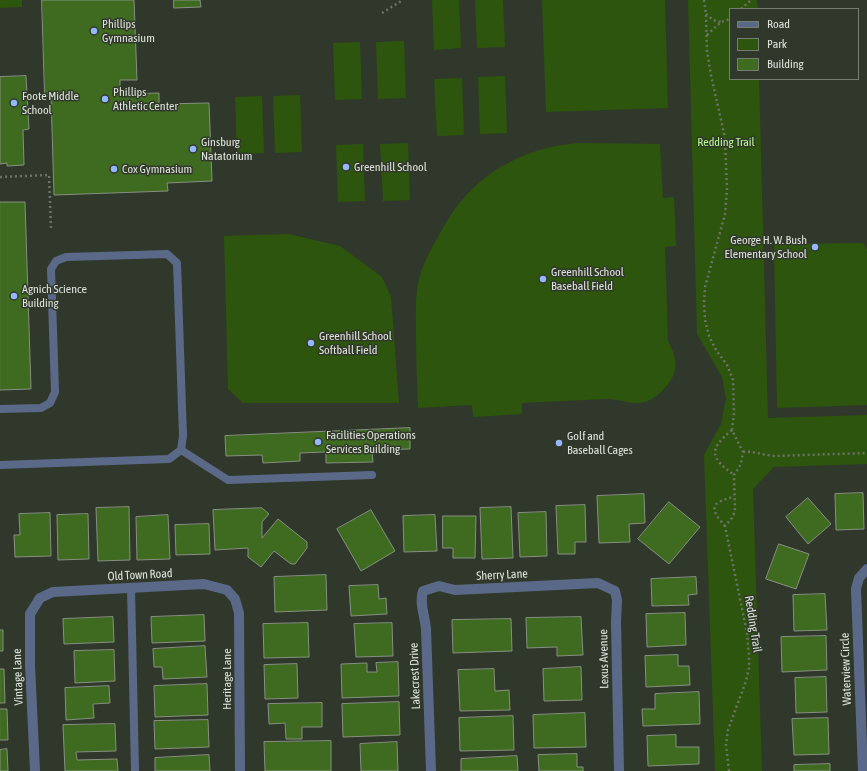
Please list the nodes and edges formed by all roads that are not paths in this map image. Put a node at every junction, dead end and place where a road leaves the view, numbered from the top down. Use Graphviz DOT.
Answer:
graph roads {
  1 [pos="0,409"];
  2 [pos="181,450"];
  3 [pos="0,465"];
  4 [pos="372,475"];
  5 [pos="867,569"];
  6 [pos="572,584"];
  7 [pos="433,587"];
  8 [pos="131,588"];
  9 [pos="227,590"];
  10 [pos="53,592"];
  11 [pos="35,771"];
  12 [pos="135,771"];
  13 [pos="240,771"];
  14 [pos="431,771"];
  15 [pos="619,771"];
  16 [pos="863,771"];
  1 -- 2 [label="lane"];
  2 -- 3 [label="lane"];
  2 -- 4 [label="lane"];
  5 -- 16 [label="street, Waterview Circle"];
  6 -- 7 [label="street, Sherry Lane"];
  6 -- 15 [label="street, Lexus Avenue"];
  7 -- 14 [label="street, Lakecrest Drive"];
  8 -- 9 [label="street, Old Town Road"];
  8 -- 10 [label="street, Old Town Road"];
  8 -- 12 [label="lane"];
  9 -- 13 [label="street, Heritage Lane"];
  10 -- 11 [label="street, Vintage Lane"];
}
